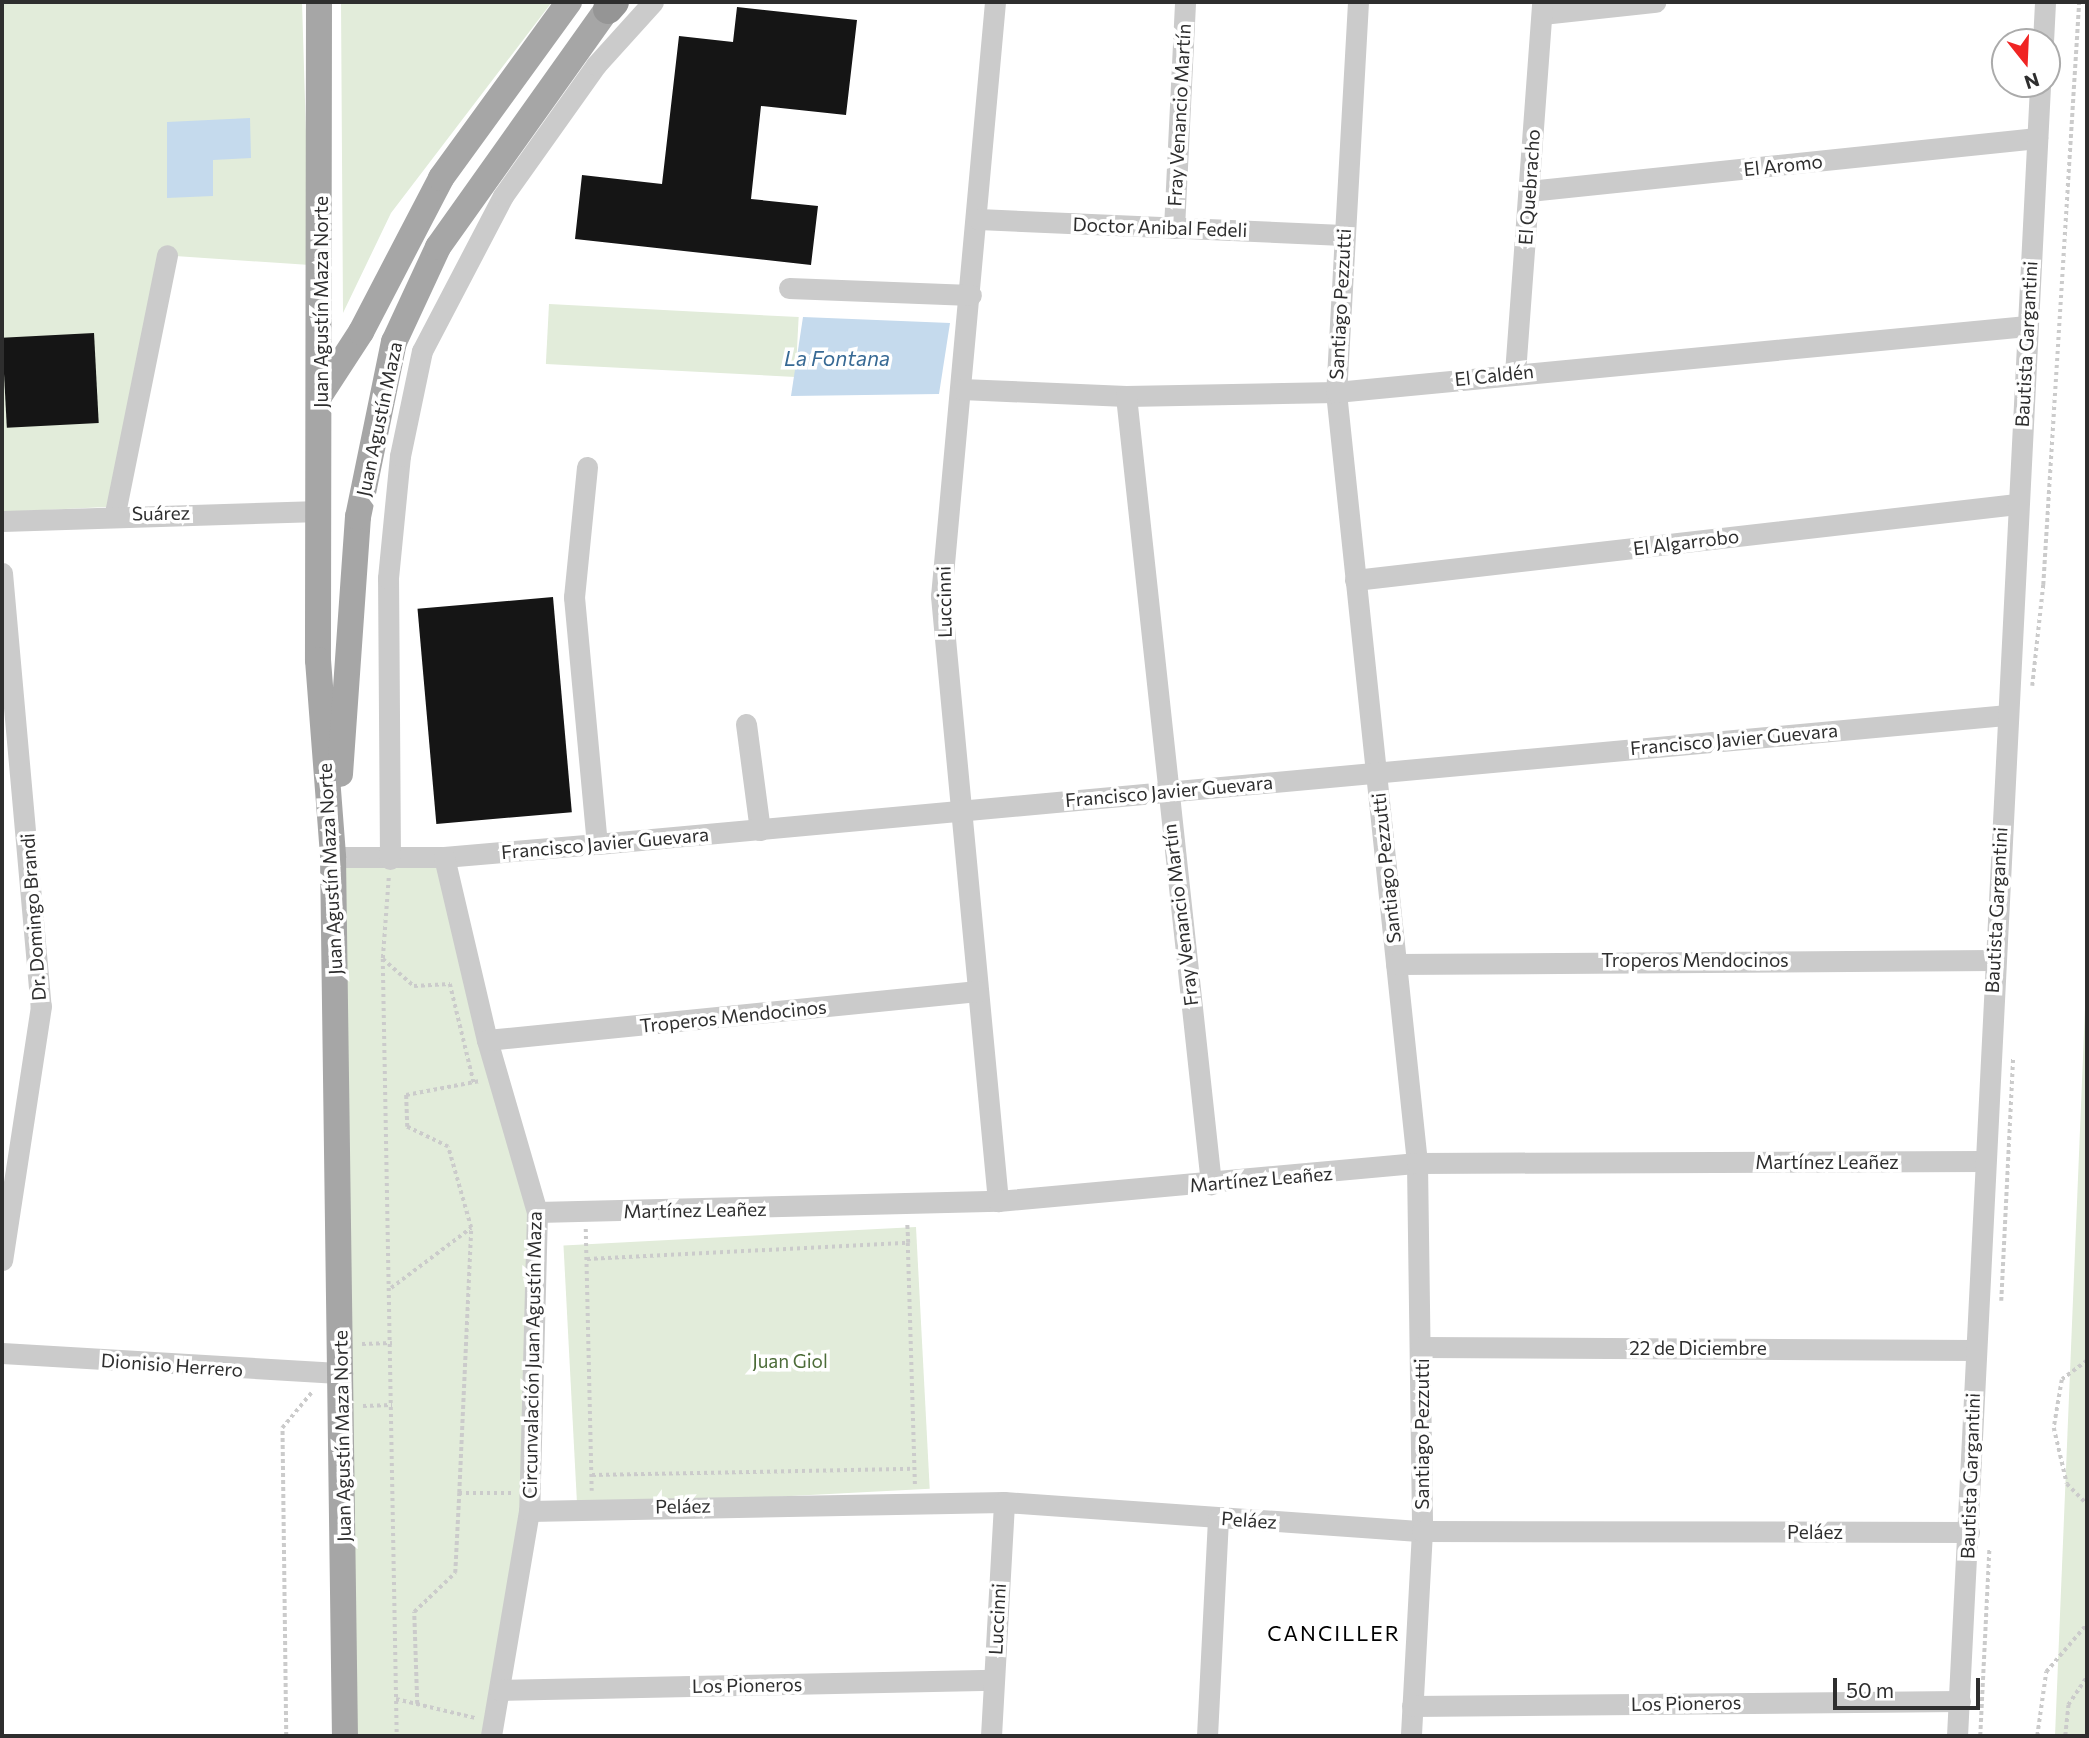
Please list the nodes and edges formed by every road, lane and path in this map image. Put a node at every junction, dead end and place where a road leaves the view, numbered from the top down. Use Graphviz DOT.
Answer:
graph roads {
  1 [pos="319,2"];
  2 [pos="569,2"];
  3 [pos="653,2"];
  4 [pos="995,2"];
  5 [pos="1185,2"];
  6 [pos="1358,2"];
  7 [pos="1655,2"];
  8 [pos="2045,2"];
  9 [pos="2079,2"];
  10 [pos="611,4"];
  11 [pos="1542,8"];
  12 [pos="2044,28"];
  13 [pos="2039,98"];
  14 [pos="2037,138"];
  15 [pos="1529,191"];
  16 [pos="978,219"];
  17 [pos="1174,228"];
  18 [pos="1343,235"];
  19 [pos="167,256"];
  20 [pos="789,288"];
  21 [pos="971,295"];
  22 [pos="2026,326"];
  23 [pos="1515,373"];
  24 [pos="961,388"];
  25 [pos="1336,391"];
  26 [pos="323,392"];
  27 [pos="1126,396"];
  28 [pos="587,467"];
  29 [pos="2017,504"];
  30 [pos="320,511"];
  31 [pos="116,513"];
  32 [pos="2,521"];
  33 [pos="2,572"];
  34 [pos="1355,580"];
  35 [pos="2029,697"];
  36 [pos="2005,715"];
  37 [pos="746,724"];
  38 [pos="11,771"];
  39 [pos="1377,772"];
  40 [pos="1165,792"];
  41 [pos="958,811"];
  42 [pos="760,830"];
  43 [pos="597,845"];
  44 [pos="333,857"];
  45 [pos="444,857"];
  46 [pos="390,859"];
  47 [pos="383,959"];
  48 [pos="1994,960"];
  49 [pos="1396,964"];
  50 [pos="978,991"];
  51 [pos="487,1040"];
  52 [pos="2014,1050"];
  53 [pos="498,1077"];
  54 [pos="474,1083"];
  55 [pos="1984,1161"];
  56 [pos="1417,1163"];
  57 [pos="1211,1184"];
  58 [pos="998,1201"];
  59 [pos="906,1204"];
  60 [pos="537,1212"];
  61 [pos="586,1212"];
  62 [pos="471,1228"];
  63 [pos="908,1243"];
  64 [pos="2,1259"];
  65 [pos="587,1259"];
  66 [pos="391,1288"];
  67 [pos="2001,1313"];
  68 [pos="392,1343"];
  69 [pos="342,1344"];
  70 [pos="1421,1347"];
  71 [pos="1975,1350"];
  72 [pos="2,1353"];
  73 [pos="2087,1361"];
  74 [pos="335,1372"];
  75 [pos="393,1405"];
  76 [pos="342,1406"];
  77 [pos="592,1475"];
  78 [pos="458,1493"];
  79 [pos="529,1502"];
  80 [pos="1004,1502"];
  81 [pos="2087,1504"];
  82 [pos="593,1507"];
  83 [pos="1218,1518"];
  84 [pos="1422,1531"];
  85 [pos="1969,1532"];
  86 [pos="1989,1546"];
  87 [pos="2087,1624"];
  88 [pos="2087,1677"];
  89 [pos="994,1679"];
  90 [pos="500,1690"];
  91 [pos="396,1699"];
  92 [pos="1960,1701"];
  93 [pos="418,1704"];
  94 [pos="1412,1706"];
  95 [pos="492,1729"];
  96 [pos="286,1736"];
  97 [pos="345,1736"];
  98 [pos="397,1736"];
  99 [pos="991,1736"];
  100 [pos="1208,1736"];
  101 [pos="1411,1736"];
  102 [pos="1957,1736"];
  103 [pos="1980,1736"];
  104 [pos="2036,1736"];
  105 [pos="2065,1736"];
  1 -- 26 [label="main road, Juan Agustín Maza Norte"];
  2 -- 26 [label="main road, Juan Agustín Maza"];
  3 -- 46 [label="street"];
  4 -- 16 [label="street, Luccinni"];
  5 -- 17 [label="street, Fray Venancio Martín"];
  6 -- 18 [label="street, Santiago Pezzutti"];
  7 -- 11 [label="street"];
  8 -- 12 [label="street"];
  9 -- 35 [label="path"];
  10 -- 44 [label="main road, Juan Agustín Maza"];
  11 -- 15 [label="street, El Quebracho"];
  13 -- 14 [label="street, Bautista Gargantini"];
  14 -- 15 [label="street, El Aromo"];
  14 -- 22 [label="street, Bautista Gargantini"];
  15 -- 23 [label="street, El Quebracho"];
  16 -- 17 [label="street, Doctor Anibal Fedeli"];
  16 -- 21 [label="street, Luccinni"];
  17 -- 18 [label="street, Doctor Anibal Fedeli"];
  18 -- 25 [label="street, Santiago Pezzutti"];
  19 -- 31 [label="street"];
  20 -- 21 [label="street"];
  21 -- 24 [label="street, Luccinni"];
  22 -- 23 [label="street, El Caldén"];
  22 -- 29 [label="street, Bautista Gargantini"];
  23 -- 25 [label="street, El Caldén"];
  24 -- 27 [label="street, El Caldén"];
  24 -- 41 [label="street, Luccinni"];
  25 -- 27 [label="street, El Caldén"];
  25 -- 34 [label="street, Santiago Pezzutti"];
  26 -- 30 [label="main road, Juan Agustín Maza Norte"];
  27 -- 40 [label="street, Fray Venancio Martín"];
  28 -- 43 [label="street"];
  29 -- 34 [label="street, El Algarrobo"];
  29 -- 36 [label="street, Bautista Gargantini"];
  30 -- 31 [label="street, Suárez"];
  30 -- 44 [label="main road, Juan Agustín Maza Norte"];
  31 -- 32 [label="street, Suárez"];
  33 -- 38 [label="street, Dr. Domingo Brandi"];
  34 -- 39 [label="street, Santiago Pezzutti"];
  36 -- 39 [label="street, Francisco Javier Guevara"];
  36 -- 48 [label="street, Bautista Gargantini"];
  37 -- 42 [label="street"];
  38 -- 64 [label="street, Dr. Domingo Brandi"];
  39 -- 40 [label="street, Francisco Javier Guevara"];
  39 -- 49 [label="street, Santiago Pezzutti"];
  40 -- 41 [label="street, Francisco Javier Guevara"];
  40 -- 57 [label="street, Fray Venancio Martín"];
  41 -- 42 [label="street, Francisco Javier Guevara"];
  41 -- 50 [label="street, Luccinni"];
  42 -- 43 [label="street, Francisco Javier Guevara"];
  43 -- 45 [label="street, Francisco Javier Guevara"];
  44 -- 46 [label="street, Francisco Javier Guevara"];
  44 -- 69 [label="main road, Juan Agustín Maza Norte"];
  45 -- 46 [label="street, Francisco Javier Guevara"];
  45 -- 51 [label="street, Circunvalación Juan Agustín Maza"];
  46 -- 47 [label="path"];
  47 -- 54 [label="path"];
  47 -- 66 [label="path"];
  48 -- 49 [label="street, Troperos Mendocinos"];
  48 -- 55 [label="street, Bautista Gargantini"];
  49 -- 56 [label="street, Santiago Pezzutti"];
  50 -- 51 [label="street, Troperos Mendocinos"];
  50 -- 58 [label="street, Luccinni"];
  51 -- 53 [label="street, Circunvalación Juan Agustín Maza"];
  52 -- 67 [label="path"];
  53 -- 54 [label="path"];
  53 -- 60 [label="street, Circunvalación Juan Agustín Maza"];
  54 -- 62 [label="path"];
  55 -- 56 [label="street, Martínez Leañez"];
  55 -- 71 [label="street, Bautista Gargantini"];
  56 -- 57 [label="street, Martínez Leañez"];
  56 -- 70 [label="street, Santiago Pezzutti"];
  57 -- 58 [label="street, Martínez Leañez"];
  58 -- 59 [label="street, Martínez Leañez"];
  59 -- 61 [label="street, Martínez Leañez"];
  59 -- 63 [label="path"];
  60 -- 61 [label="street, Martínez Leañez"];
  60 -- 79 [label="street, Circunvalación Juan Agustín Maza"];
  61 -- 65 [label="path"];
  62 -- 66 [label="path"];
  62 -- 78 [label="path"];
  63 -- 65 [label="path"];
  63 -- 77 [label="path"];
  65 -- 77 [label="path"];
  66 -- 68 [label="path"];
  68 -- 69 [label="path"];
  68 -- 75 [label="path"];
  69 -- 74 [label="main road, Juan Agustín Maza Norte"];
  70 -- 71 [label="street, 22 de Diciembre"];
  70 -- 84 [label="street, Santiago Pezzutti"];
  71 -- 85 [label="street, Bautista Gargantini"];
  72 -- 74 [label="street, Dionisio Herrero"];
  73 -- 81 [label="path"];
  74 -- 76 [label="main road, Juan Agustín Maza Norte"];
  74 -- 96 [label="path"];
  75 -- 76 [label="path"];
  75 -- 91 [label="path"];
  76 -- 97 [label="main road, Juan Agustín Maza Norte"];
  77 -- 82 [label="path"];
  78 -- 79 [label="path"];
  78 -- 93 [label="path"];
  79 -- 82 [label="street, Peláez"];
  79 -- 90 [label="street, Circunvalación Juan Agustín Maza"];
  80 -- 82 [label="street, Peláez"];
  80 -- 83 [label="street, Peláez"];
  80 -- 89 [label="street, Luccinni"];
  83 -- 84 [label="street, Peláez"];
  83 -- 100 [label="street"];
  84 -- 85 [label="street, Peláez"];
  84 -- 94 [label="street, Santiago Pezzutti"];
  85 -- 92 [label="street, Bautista Gargantini"];
  86 -- 103 [label="path"];
  87 -- 104 [label="path"];
  88 -- 105 [label="path"];
  89 -- 90 [label="street, Los Pioneros"];
  89 -- 99 [label="street, Luccinni"];
  90 -- 95 [label="street, Circunvalación Juan Agustín Maza"];
  91 -- 93 [label="path"];
  91 -- 98 [label="path"];
  92 -- 94 [label="street, Los Pioneros"];
  92 -- 102 [label="street, Bautista Gargantini"];
  93 -- 95 [label="path"];
  94 -- 101 [label="street, Santiago Pezzutti"];
}
